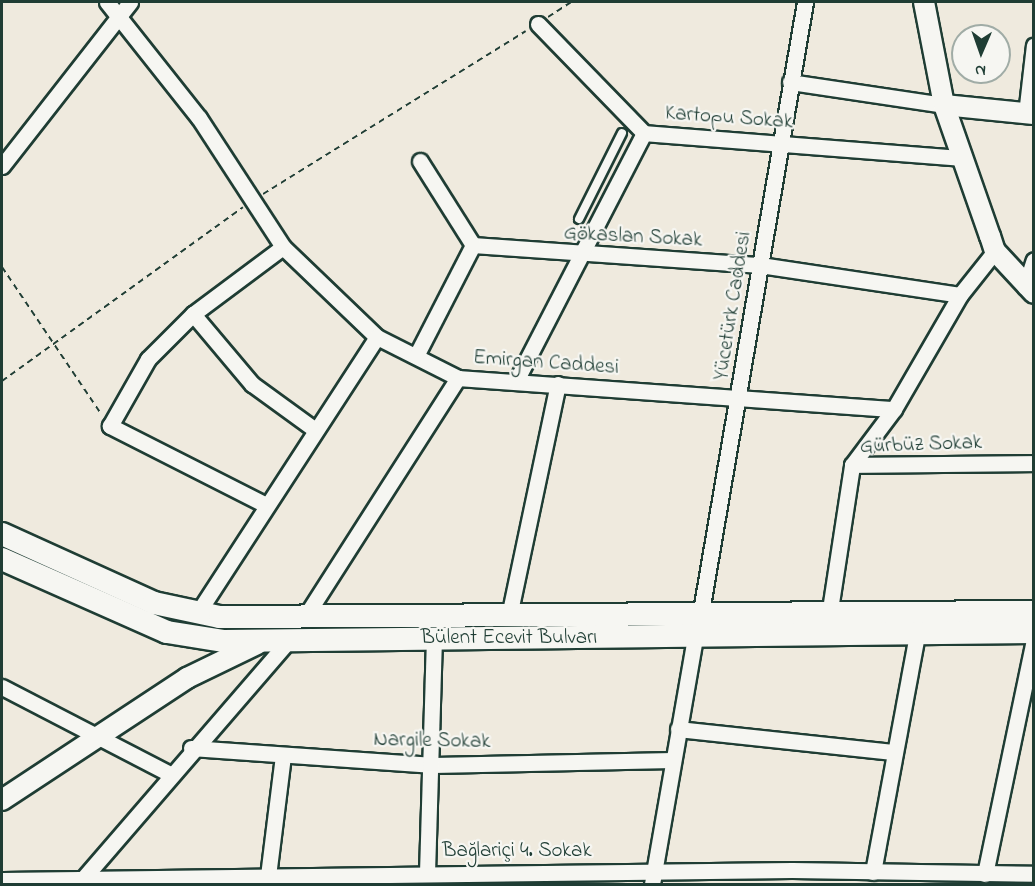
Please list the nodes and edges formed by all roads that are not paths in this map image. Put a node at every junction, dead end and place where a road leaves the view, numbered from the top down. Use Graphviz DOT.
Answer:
graph roads {
  1 [pos="107,2"];
  2 [pos="805,2"];
  3 [pos="924,2"];
  4 [pos="125,7"];
  5 [pos="538,24"];
  6 [pos="1034,45"];
  7 [pos="790,82"];
  8 [pos="944,105"];
  9 [pos="1030,114"];
  10 [pos="622,133"];
  11 [pos="644,133"];
  12 [pos="779,141"];
  13 [pos="963,158"];
  14 [pos="420,161"];
  15 [pos="2,166"];
  16 [pos="587,202"];
  17 [pos="604,210"];
  18 [pos="579,219"];
  19 [pos="473,245"];
  20 [pos="283,247"];
  21 [pos="995,251"];
  22 [pos="580,256"];
  23 [pos="1034,260"];
  24 [pos="760,266"];
  25 [pos="1029,290"];
  26 [pos="960,295"];
  27 [pos="194,314"];
  28 [pos="377,337"];
  29 [pos="416,356"];
  30 [pos="458,378"];
  31 [pos="516,381"];
  32 [pos="558,384"];
  33 [pos="740,397"];
  34 [pos="894,409"];
  35 [pos="314,429"];
  36 [pos="1034,463"];
  37 [pos="852,465"];
  38 [pos="264,504"];
  39 [pos="2,534"];
  40 [pos="2,559"];
  41 [pos="1034,612"];
  42 [pos="197,614"];
  43 [pos="509,616"];
  44 [pos="829,616"];
  45 [pos="305,617"];
  46 [pos="698,627"];
  47 [pos="1034,633"];
  48 [pos="917,634"];
  49 [pos="194,638"];
  50 [pos="434,638"];
  51 [pos="1034,639"];
  52 [pos="288,641"];
  53 [pos="262,642"];
  54 [pos="187,678"];
  55 [pos="2,687"];
  56 [pos="678,729"];
  57 [pos="98,740"];
  58 [pos="191,748"];
  59 [pos="895,752"];
  60 [pos="283,755"];
  61 [pos="673,760"];
  62 [pos="434,765"];
  63 [pos="170,774"];
  64 [pos="2,800"];
  65 [pos="427,873"];
  66 [pos="1034,874"];
  67 [pos="878,876"];
  68 [pos="990,877"];
  69 [pos="653,878"];
  70 [pos="444,879"];
  71 [pos="2,880"];
  72 [pos="267,881"];
  73 [pos="73,882"];
  1 -- 4 [label="street, Emirgan Caddesi"];
  2 -- 7 [label="street, Yücetürk Caddesi"];
  3 -- 8 [label="street"];
  4 -- 15 [label="street"];
  4 -- 20 [label="street, Emirgan Caddesi"];
  5 -- 11 [label="street, Kartopu Sokak"];
  6 -- 9 [label="street"];
  7 -- 8 [label="street"];
  7 -- 12 [label="street, Yücetürk Caddesi"];
  8 -- 9 [label="street"];
  8 -- 13 [label="street"];
  10 -- 16 [label="lane"];
  11 -- 12 [label="street, Kartopu Sokak"];
  11 -- 17 [label="street"];
  12 -- 13 [label="street, Kartopu Sokak"];
  12 -- 24 [label="street, Yücetürk Caddesi"];
  13 -- 21 [label="street"];
  14 -- 19 [label="street"];
  16 -- 17 [label="lane"];
  16 -- 18 [label="lane"];
  17 -- 22 [label="street"];
  19 -- 22 [label="street, Gökaslan Sokak"];
  19 -- 29 [label="street"];
  20 -- 27 [label="street"];
  20 -- 28 [label="street, Emirgan Caddesi"];
  21 -- 25 [label="street"];
  21 -- 26 [label="street"];
  22 -- 24 [label="street, Gökaslan Sokak"];
  22 -- 31 [label="street"];
  23 -- 25 [label="street"];
  24 -- 26 [label="street, Gökaslan Sokak"];
  24 -- 33 [label="street, Yücetürk Caddesi"];
  26 -- 34 [label="street"];
  27 -- 35 [label="street"];
  27 -- 38 [label="street"];
  28 -- 29 [label="street, Emirgan Caddesi"];
  28 -- 35 [label="street"];
  29 -- 30 [label="street, Emirgan Caddesi"];
  30 -- 31 [label="street, Emirgan Caddesi"];
  30 -- 45 [label="street"];
  31 -- 32 [label="street, Emirgan Caddesi"];
  32 -- 33 [label="street, Emirgan Caddesi"];
  32 -- 43 [label="street"];
  33 -- 34 [label="street, Emirgan Caddesi"];
  33 -- 46 [label="street, Yücetürk Caddesi"];
  34 -- 37 [label="street"];
  35 -- 38 [label="street"];
  36 -- 37 [label="street, Gürbüz Sokak"];
  37 -- 44 [label="street, Gürbüz Sokak"];
  38 -- 42 [label="street"];
  39 -- 42 [label="main road, Bülent Ecevit Bulvarı"];
  40 -- 49 [label="main road, Bülent Ecevit Bulvarı"];
  41 -- 44 [label="main road, Bülent Ecevit Bulvarı"];
  42 -- 45 [label="main road, Bülent Ecevit Bulvarı"];
  43 -- 45 [label="main road, Bülent Ecevit Bulvarı"];
  43 -- 46 [label="main road, Bülent Ecevit Bulvarı"];
  44 -- 46 [label="main road, Bülent Ecevit Bulvarı"];
  46 -- 48 [label="main road, Bülent Ecevit Bulvarı"];
  46 -- 50 [label="main road, Bülent Ecevit Bulvarı"];
  46 -- 56 [label="street, Yücetürk Caddesi"];
  47 -- 48 [label="main road, Bülent Ecevit Bulvarı"];
  48 -- 59 [label="street"];
  49 -- 53 [label="main road, Bülent Ecevit Bulvarı"];
  49 -- 54 [label="street"];
  50 -- 52 [label="main road, Bülent Ecevit Bulvarı"];
  50 -- 62 [label="street"];
  51 -- 68 [label="street"];
  52 -- 53 [label="main road, Bülent Ecevit Bulvarı"];
  52 -- 58 [label="street"];
  53 -- 54 [label="street"];
  54 -- 57 [label="street"];
  55 -- 57 [label="street"];
  56 -- 59 [label="street"];
  56 -- 61 [label="street, Yücetürk Caddesi"];
  57 -- 63 [label="street"];
  57 -- 64 [label="street"];
  58 -- 60 [label="street, Nargile Sokak"];
  58 -- 63 [label="street"];
  59 -- 67 [label="street"];
  60 -- 62 [label="street, Nargile Sokak"];
  60 -- 72 [label="street"];
  61 -- 62 [label="street, Nargile Sokak"];
  61 -- 69 [label="street, Yücetürk Caddesi"];
  62 -- 65 [label="street"];
  63 -- 73 [label="street"];
  65 -- 70 [label="street, Bağlariçi 4. Sokak"];
  65 -- 72 [label="street, Bağlariçi 4. Sokak"];
  66 -- 68 [label="street, Bağlariçi 4. Sokak"];
  67 -- 68 [label="street, Bağlariçi 4. Sokak"];
  67 -- 69 [label="street, Bağlariçi 4. Sokak"];
  69 -- 70 [label="street, Bağlariçi 4. Sokak"];
  71 -- 73 [label="street, Bağlariçi 4. Sokak"];
  72 -- 73 [label="street, Bağlariçi 4. Sokak"];
}
